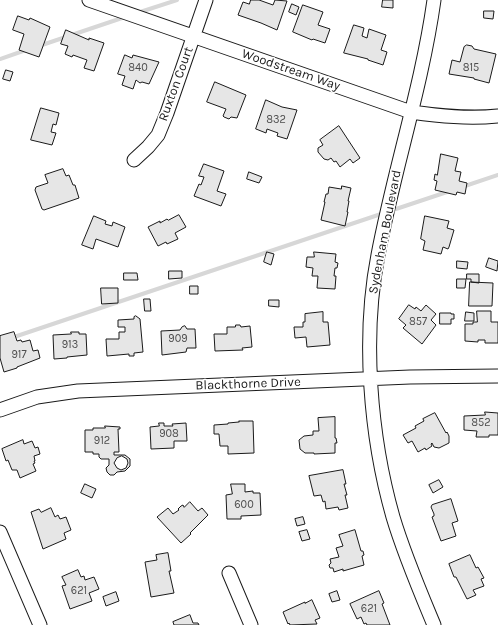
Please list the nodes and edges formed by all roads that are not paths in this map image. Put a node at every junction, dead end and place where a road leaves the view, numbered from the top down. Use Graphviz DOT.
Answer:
graph roads {
  1 [pos="89,0"];
  2 [pos="206,0"];
  3 [pos="434,0"];
  4 [pos="194,36"];
  5 [pos="411,112"];
  6 [pos="498,116"];
  7 [pos="134,160"];
  8 [pos="498,376"];
  9 [pos="371,379"];
  10 [pos="0,410"];
  11 [pos="0,532"];
  12 [pos="229,574"];
  13 [pos="40,625"];
  14 [pos="251,625"];
  15 [pos="434,625"];
  1 -- 4 [label="street, Woodstream Way"];
  2 -- 4 [label="street, Ruxton Court"];
  3 -- 5 [label="street, Sydenham Boulevard"];
  4 -- 5 [label="street, Woodstream Way"];
  4 -- 7 [label="street, Ruxton Court"];
  5 -- 6 [label="street, Woodstream Way"];
  5 -- 9 [label="street, Sydenham Boulevard"];
  8 -- 9 [label="street, Blackthorne Drive"];
  9 -- 10 [label="street, Blackthorne Drive"];
  9 -- 15 [label="street, Sydenham Boulevard"];
  11 -- 13 [label="street"];
  12 -- 14 [label="street"];
}
